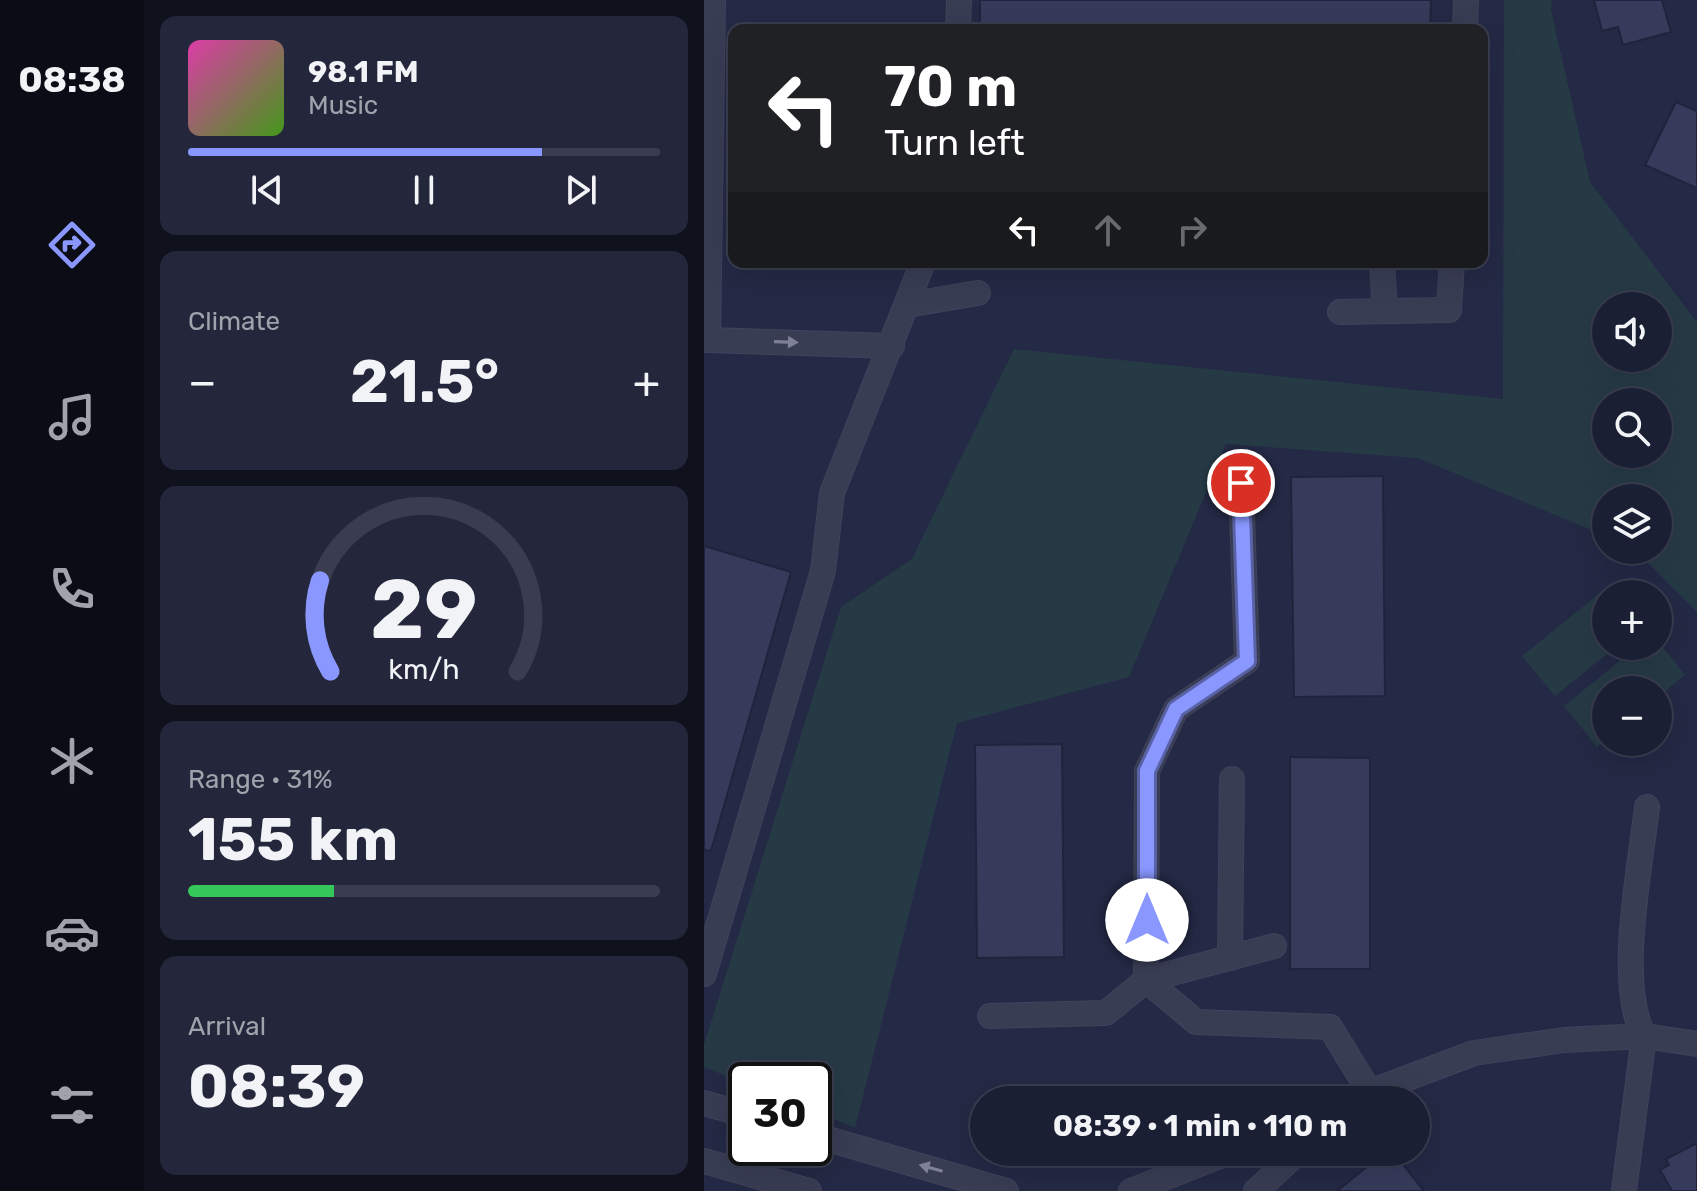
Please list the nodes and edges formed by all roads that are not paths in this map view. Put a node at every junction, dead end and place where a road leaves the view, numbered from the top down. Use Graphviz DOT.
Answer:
graph roads {
  1 [pos="713,0"];
  2 [pos="959,0"];
  3 [pos="1466,0"];
  4 [pos="958,24"];
  5 [pos="1465,24"];
  6 [pos="921,268"];
  7 [pos="1382,268"];
  8 [pos="1452,268"];
  9 [pos="978,293"];
  10 [pos="907,305"];
  11 [pos="1385,311"];
  12 [pos="1340,312"];
  13 [pos="892,346"];
  14 [pos="1241,483"];
  15 [pos="1232,779"];
  16 [pos="1647,807"];
  17 [pos="1274,946"];
  18 [pos="1230,958"];
  19 [pos="704,974"];
  20 [pos="1146,980"];
  21 [pos="990,1016"];
  22 [pos="1644,1036"];
  23 [pos="1697,1044"];
  24 [pos="1354,1086"];
  25 [pos="1388,1086"];
  26 [pos="704,1103"];
  27 [pos="728,1110"];
  28 [pos="832,1140"];
  29 [pos="704,1161"];
  30 [pos="1194,1166"];
  31 [pos="1283,1166"];
  32 [pos="809,1191"];
  33 [pos="1006,1191"];
  34 [pos="1131,1191"];
  35 [pos="1256,1191"];
  36 [pos="1624,1191"];
  1 -- 13 [label="street, one-way"];
  2 -- 4 [label="street"];
  3 -- 5 [label="street"];
  6 -- 10 [label="street"];
  7 -- 11 [label="street"];
  8 -- 11 [label="street"];
  9 -- 10 [label="street"];
  10 -- 13 [label="street"];
  11 -- 12 [label="street"];
  13 -- 19 [label="street"];
  14 -- 20 [label="street"];
  15 -- 18 [label="street"];
  16 -- 22 [label="street"];
  17 -- 18 [label="street"];
  18 -- 20 [label="street"];
  20 -- 21 [label="street"];
  20 -- 24 [label="street"];
  22 -- 23 [label="street"];
  22 -- 25 [label="street"];
  22 -- 36 [label="street"];
  26 -- 27 [label="street"];
  33 -- 28 [label="street, one-way"];
  29 -- 32 [label="street"];
  30 -- 34 [label="street"];
  31 -- 35 [label="street"];
}
